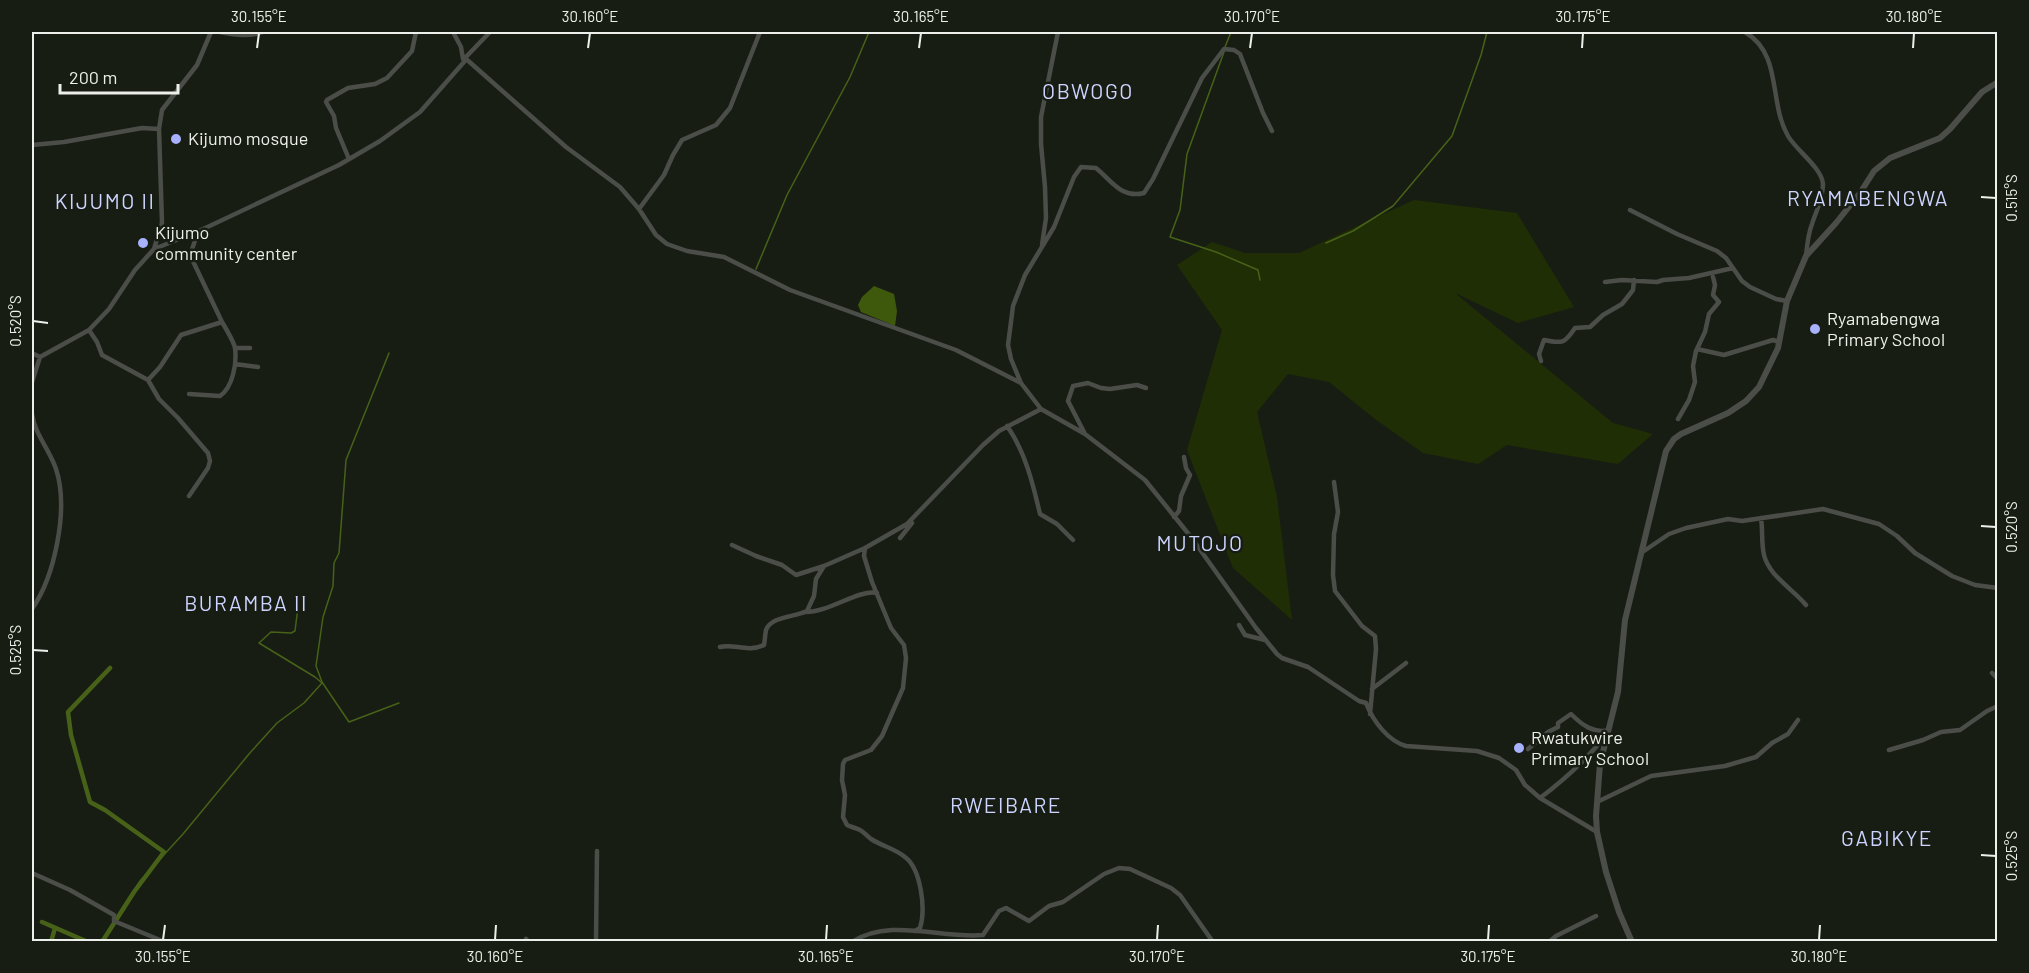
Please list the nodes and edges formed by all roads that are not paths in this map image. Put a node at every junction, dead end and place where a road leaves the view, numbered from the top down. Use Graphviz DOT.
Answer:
graph roads {
  1 [pos="219,32"];
  2 [pos="263,32"];
  3 [pos="416,32"];
  4 [pos="453,32"];
  5 [pos="490,32"];
  6 [pos="760,32"];
  7 [pos="1058,32"];
  8 [pos="1745,32"];
  9 [pos="211,34"];
  10 [pos="464,60"];
  11 [pos="1998,82"];
  12 [pos="159,129"];
  13 [pos="1272,131"];
  14 [pos="32,145"];
  15 [pos="349,159"];
  16 [pos="639,209"];
  17 [pos="1630,210"];
  18 [pos="199,231"];
  19 [pos="1042,247"];
  20 [pos="154,249"];
  21 [pos="1806,256"];
  22 [pos="1733,268"];
  23 [pos="1713,277"];
  24 [pos="1634,280"];
  25 [pos="1605,282"];
  26 [pos="1787,301"];
  27 [pos="222,322"];
  28 [pos="89,330"];
  29 [pos="1779,342"];
  30 [pos="235,348"];
  31 [pos="250,348"];
  32 [pos="1697,349"];
  33 [pos="32,352"];
  34 [pos="40,357"];
  35 [pos="1541,361"];
  36 [pos="235,364"];
  37 [pos="258,367"];
  38 [pos="148,381"];
  39 [pos="32,382"];
  40 [pos="1021,383"];
  41 [pos="1146,388"];
  42 [pos="189,394"];
  43 [pos="1041,409"];
  44 [pos="32,414"];
  45 [pos="1678,419"];
  46 [pos="1007,426"];
  47 [pos="1085,434"];
  48 [pos="1184,458"];
  49 [pos="1334,482"];
  50 [pos="189,496"];
  51 [pos="1174,517"];
  52 [pos="1761,518"];
  53 [pos="910,522"];
  54 [pos="900,538"];
  55 [pos="1073,540"];
  56 [pos="732,545"];
  57 [pos="865,548"];
  58 [pos="1641,553"];
  59 [pos="824,566"];
  60 [pos="1998,588"];
  61 [pos="877,593"];
  62 [pos="1806,605"];
  63 [pos="32,609"];
  64 [pos="804,612"];
  65 [pos="1239,625"];
  66 [pos="1266,640"];
  67 [pos="720,647"];
  68 [pos="1406,663"];
  69 [pos="1992,673"];
  70 [pos="1998,679"];
  71 [pos="1372,689"];
  72 [pos="1998,706"];
  73 [pos="1370,714"];
  74 [pos="1798,720"];
  75 [pos="1610,730"];
  76 [pos="1528,749"];
  77 [pos="1890,750"];
  78 [pos="1540,798"];
  79 [pos="1597,802"];
  80 [pos="1597,832"];
  81 [pos="597,851"];
  82 [pos="32,873"];
  83 [pos="1596,916"];
  84 [pos="915,931"];
  85 [pos="165,942"];
  86 [pos="596,942"];
  87 [pos="852,942"];
  88 [pos="1213,942"];
  89 [pos="1549,942"];
  90 [pos="1632,942"];
  1 -- 2 [label="street"];
  1 -- 9 [label="street"];
  3 -- 15 [label="street"];
  4 -- 10 [label="street"];
  5 -- 10 [label="street"];
  6 -- 16 [label="street"];
  7 -- 19 [label="street"];
  8 -- 21 [label="street"];
  9 -- 12 [label="street"];
  10 -- 15 [label="street"];
  10 -- 16 [label="street"];
  11 -- 21 [label="street"];
  12 -- 14 [label="street"];
  12 -- 20 [label="street"];
  13 -- 19 [label="street"];
  15 -- 18 [label="street"];
  16 -- 40 [label="street"];
  17 -- 22 [label="street"];
  18 -- 20 [label="street"];
  18 -- 27 [label="street"];
  19 -- 40 [label="street"];
  20 -- 28 [label="street"];
  21 -- 26 [label="street"];
  22 -- 24 [label="street"];
  22 -- 26 [label="street"];
  23 -- 32 [label="street"];
  24 -- 25 [label="street"];
  24 -- 35 [label="street"];
  26 -- 29 [label="street"];
  27 -- 30 [label="street"];
  27 -- 38 [label="street"];
  28 -- 34 [label="street"];
  28 -- 38 [label="street"];
  29 -- 32 [label="street"];
  29 -- 58 [label="street"];
  30 -- 31 [label="street"];
  30 -- 36 [label="street"];
  32 -- 45 [label="street"];
  33 -- 34 [label="street"];
  34 -- 39 [label="street"];
  36 -- 37 [label="street"];
  36 -- 42 [label="street"];
  38 -- 50 [label="street"];
  40 -- 43 [label="street"];
  41 -- 47 [label="street"];
  43 -- 46 [label="street"];
  43 -- 47 [label="street"];
  44 -- 63 [label="street"];
  46 -- 53 [label="street"];
  46 -- 55 [label="street"];
  47 -- 51 [label="street"];
  48 -- 51 [label="street"];
  49 -- 71 [label="street"];
  51 -- 66 [label="street"];
  52 -- 58 [label="street"];
  52 -- 60 [label="street"];
  52 -- 62 [label="street"];
  53 -- 54 [label="street"];
  53 -- 57 [label="street"];
  56 -- 59 [label="street"];
  57 -- 59 [label="street"];
  57 -- 61 [label="street"];
  58 -- 75 [label="street"];
  59 -- 64 [label="street"];
  61 -- 64 [label="street"];
  61 -- 84 [label="street"];
  64 -- 67 [label="street"];
  65 -- 66 [label="street"];
  66 -- 73 [label="street"];
  68 -- 71 [label="street"];
  69 -- 70 [label="street"];
  71 -- 73 [label="street"];
  72 -- 77 [label="street"];
  73 -- 78 [label="street"];
  74 -- 79 [label="street"];
  75 -- 76 [label="street"];
  75 -- 78 [label="street"];
  75 -- 79 [label="street"];
  78 -- 80 [label="street"];
  79 -- 80 [label="street"];
  80 -- 90 [label="street"];
  81 -- 86 [label="street"];
  82 -- 85 [label="street"];
  83 -- 89 [label="street"];
  84 -- 87 [label="street"];
  84 -- 88 [label="street"];
}
